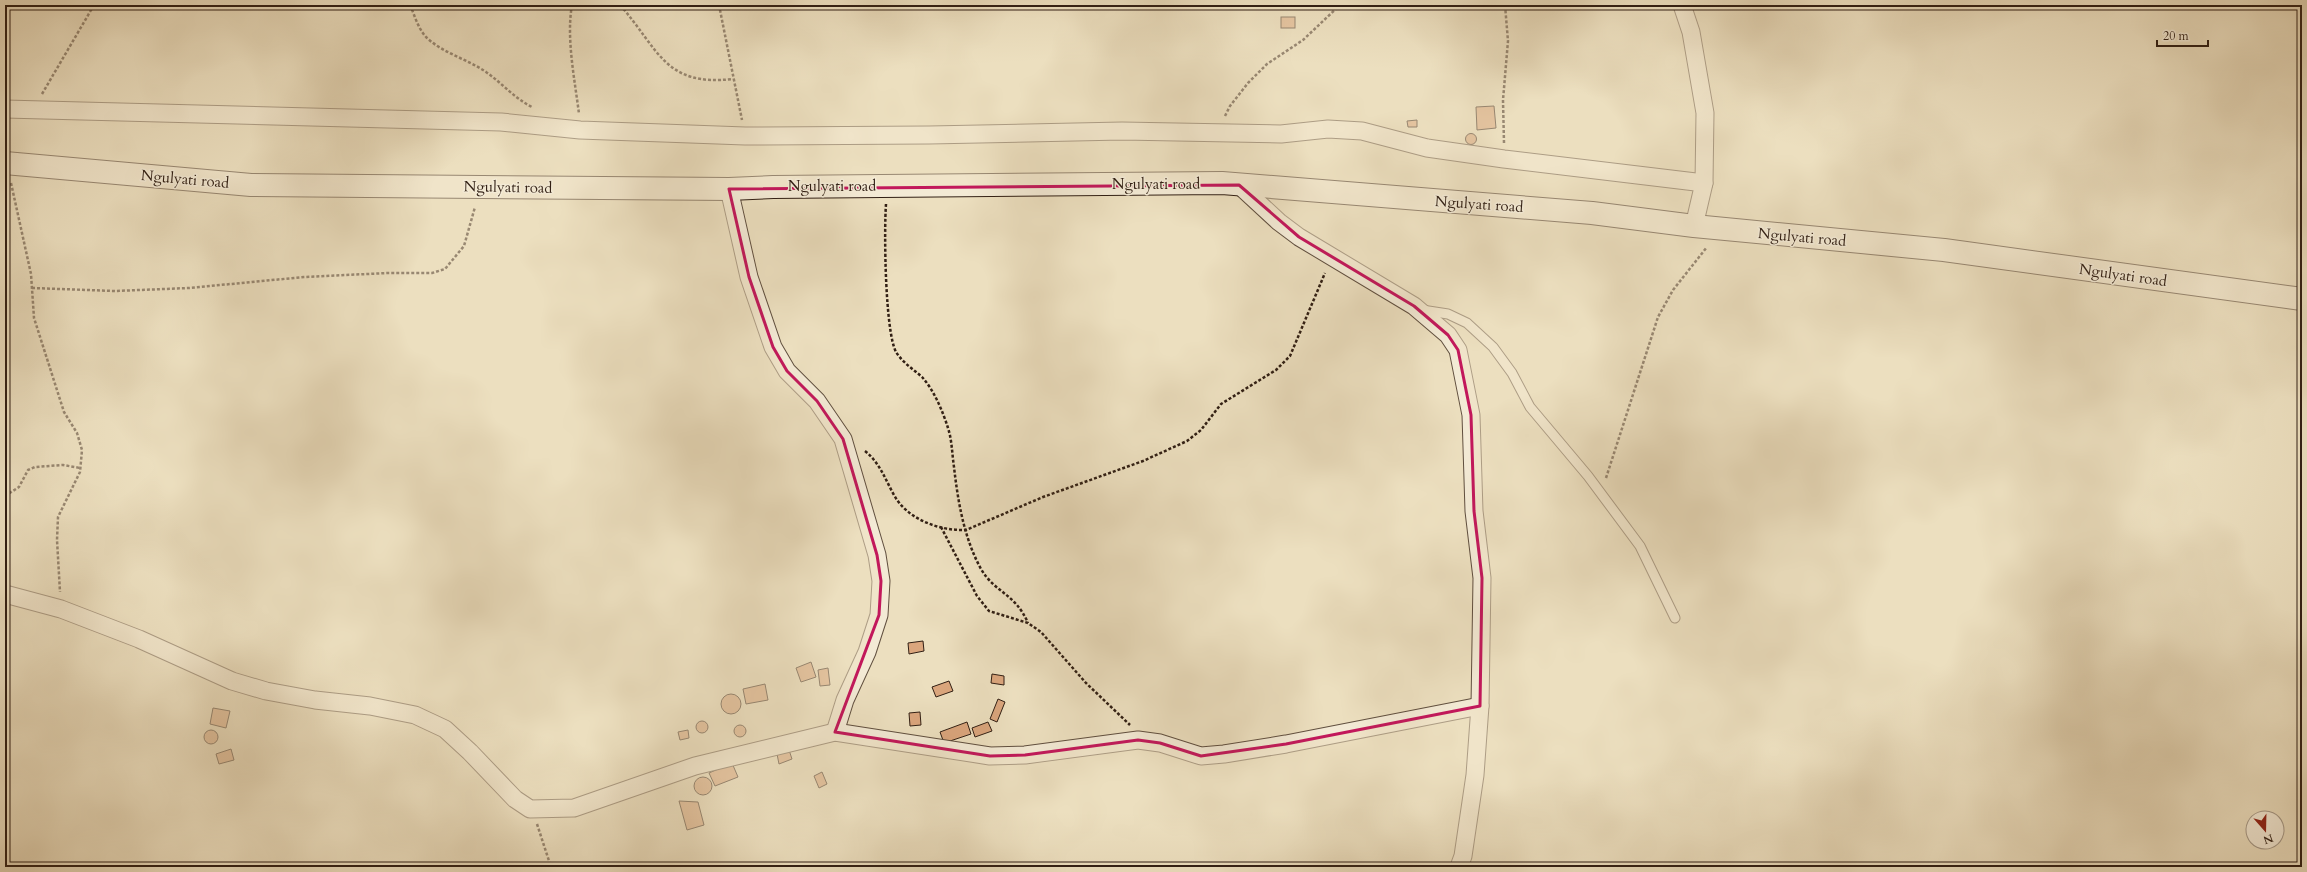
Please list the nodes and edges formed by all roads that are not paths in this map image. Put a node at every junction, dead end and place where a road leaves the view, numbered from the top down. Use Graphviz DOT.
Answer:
graph roads {
  1 [pos="1682,5"];
  2 [pos="5,109"];
  3 [pos="6,163"];
  4 [pos="1704,184"];
  5 [pos="1239,185"];
  6 [pos="729,189"];
  7 [pos="1694,226"];
  8 [pos="2302,300"];
  9 [pos="1417,309"];
  10 [pos="5,594"];
  11 [pos="1675,618"];
  12 [pos="1480,706"];
  13 [pos="835,732"];
  14 [pos="1459,867"];
  1 -- 4 [label="street"];
  2 -- 4 [label="street"];
  3 -- 6 [label="main road, Ngulyati road"];
  4 -- 7 [label="street"];
  5 -- 6 [label="main road, Ngulyati road"];
  5 -- 7 [label="main road, Ngulyati road"];
  5 -- 9 [label="street"];
  6 -- 13 [label="street"];
  7 -- 8 [label="main road, Ngulyati road"];
  9 -- 11 [label="lane"];
  9 -- 12 [label="street"];
  10 -- 13 [label="street"];
  12 -- 13 [label="street"];
  12 -- 14 [label="street"];
}
